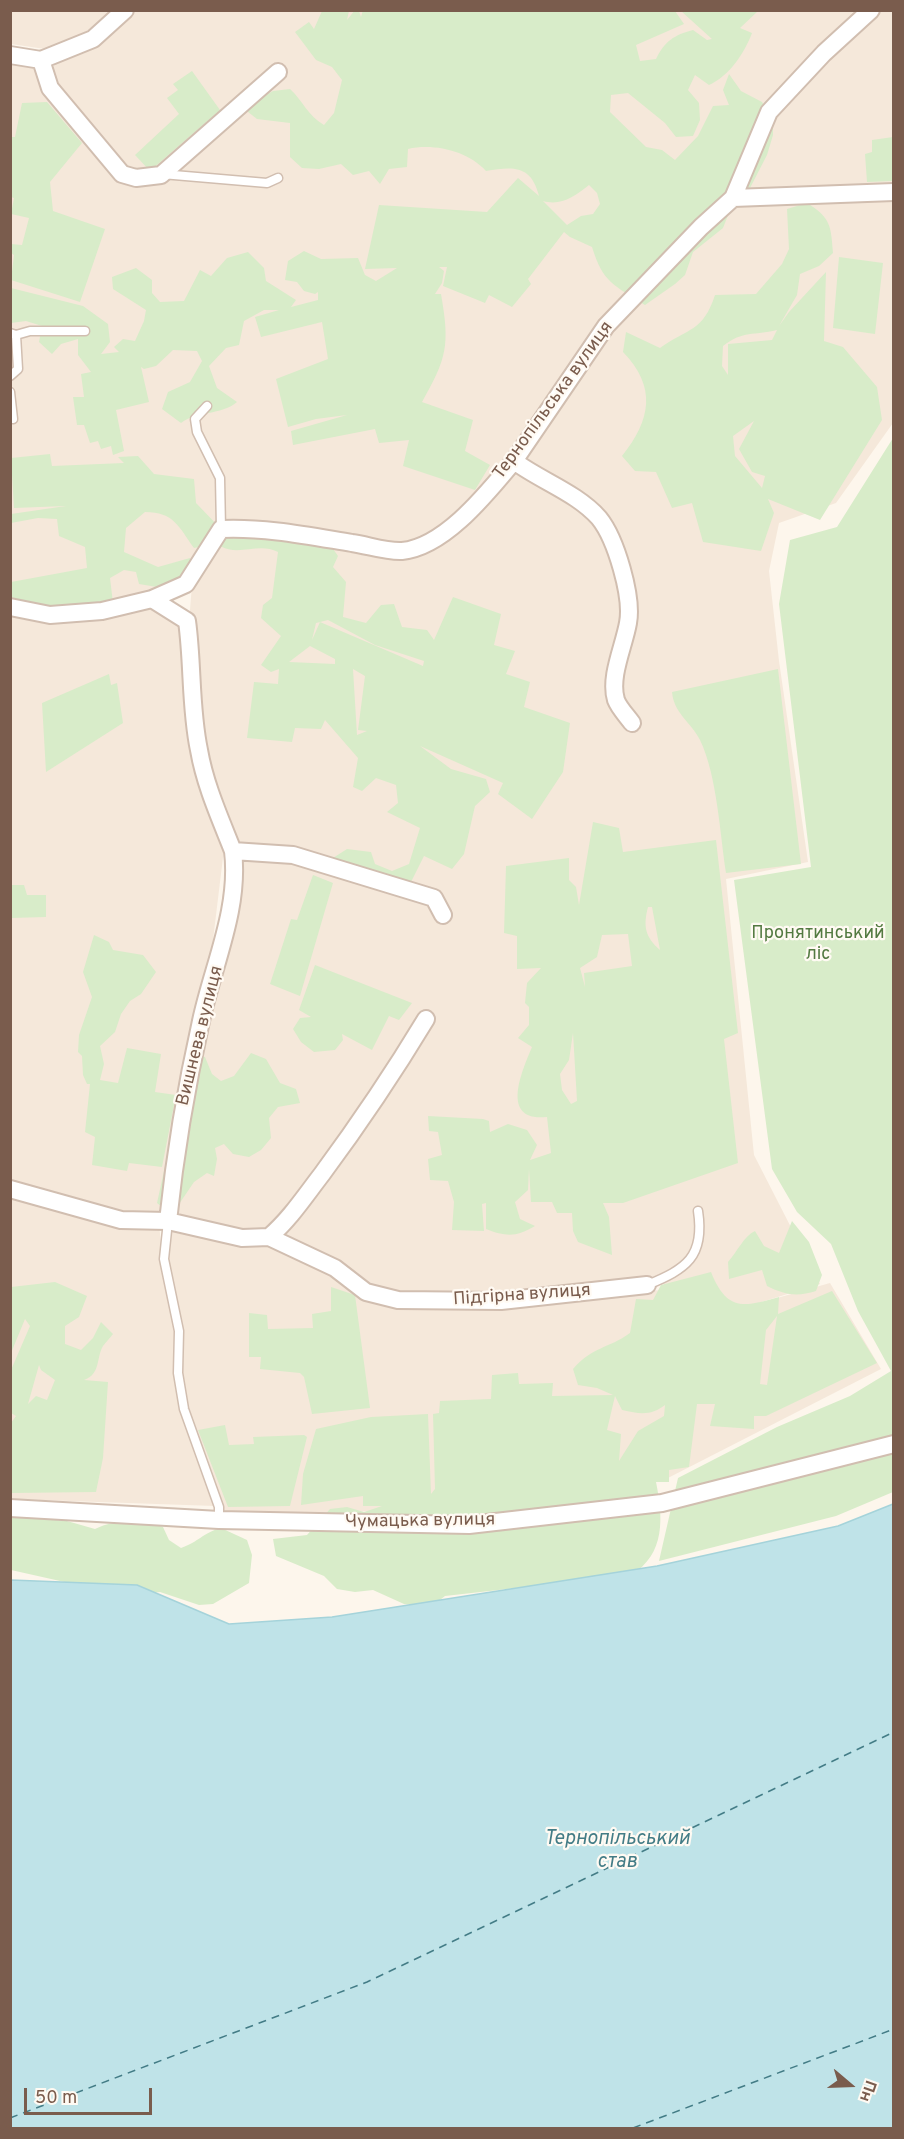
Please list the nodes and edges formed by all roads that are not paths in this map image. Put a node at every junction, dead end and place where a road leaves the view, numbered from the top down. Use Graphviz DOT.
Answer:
graph roads {
  1 [pos="124,10"];
  2 [pos="871,10"];
  3 [pos="10,55"];
  4 [pos="41,60"];
  5 [pos="278,72"];
  6 [pos="162,174"];
  7 [pos="278,178"];
  8 [pos="894,192"];
  9 [pos="733,198"];
  10 [pos="85,331"];
  11 [pos="13,334"];
  12 [pos="10,375"];
  13 [pos="10,392"];
  14 [pos="207,406"];
  15 [pos="12,419"];
  16 [pos="514,461"];
  17 [pos="221,529"];
  18 [pos="152,599"];
  19 [pos="10,607"];
  20 [pos="632,723"];
  21 [pos="233,851"];
  22 [pos="442,915"];
  23 [pos="426,1019"];
  24 [pos="10,1189"];
  25 [pos="698,1210"];
  26 [pos="168,1221"];
  27 [pos="269,1237"];
  28 [pos="647,1285"];
  29 [pos="894,1444"];
  30 [pos="10,1508"];
  31 [pos="219,1520"];
  1 -- 4 [label="street"];
  2 -- 9 [label="street"];
  3 -- 4 [label="street"];
  4 -- 6 [label="street"];
  5 -- 6 [label="street"];
  6 -- 7 [label="lane"];
  8 -- 9 [label="street"];
  9 -- 16 [label="street, Тернопільська вулиця"];
  10 -- 11 [label="lane"];
  11 -- 12 [label="lane"];
  13 -- 15 [label="lane"];
  14 -- 17 [label="lane"];
  16 -- 17 [label="street, Тернопільська вулиця"];
  16 -- 20 [label="street"];
  17 -- 18 [label="street"];
  18 -- 19 [label="street"];
  18 -- 21 [label="street, Вишнева вулиця"];
  21 -- 22 [label="street"];
  21 -- 26 [label="street, Вишнева вулиця"];
  23 -- 27 [label="street"];
  24 -- 26 [label="street, Підгірна вулиця"];
  25 -- 28 [label="lane"];
  26 -- 27 [label="street, Підгірна вулиця"];
  26 -- 31 [label="lane"];
  27 -- 28 [label="street, Підгірна вулиця"];
  29 -- 31 [label="street, Чумацька вулиця"];
  30 -- 31 [label="street, Чумацька вулиця"];
}
